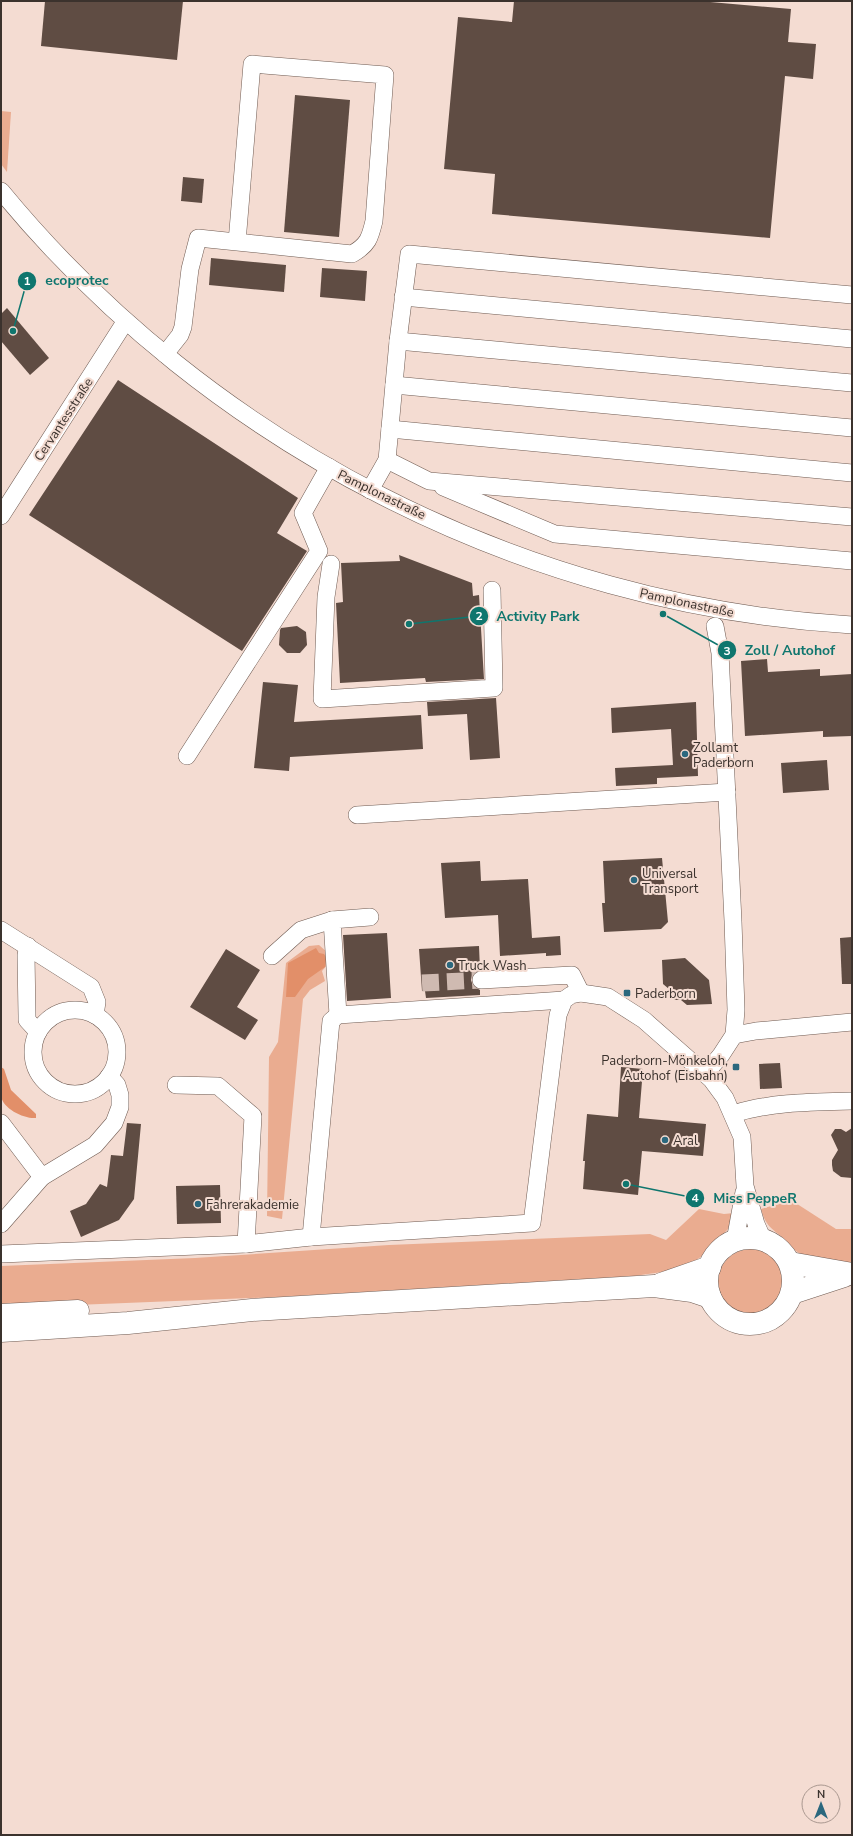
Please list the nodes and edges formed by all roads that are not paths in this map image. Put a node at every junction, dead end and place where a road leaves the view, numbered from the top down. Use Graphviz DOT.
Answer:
graph roads {
  1 [pos="1,191"];
  2 [pos="237,242"];
  3 [pos="852,295"];
  4 [pos="403,297"];
  5 [pos="125,322"];
  6 [pos="852,339"];
  7 [pos="398,341"];
  8 [pos="165,354"];
  9 [pos="852,383"];
  10 [pos="394,385"];
  11 [pos="852,428"];
  12 [pos="390,429"];
  13 [pos="387,460"];
  14 [pos="328,467"];
  15 [pos="852,473"];
  16 [pos="428,481"];
  17 [pos="370,490"];
  18 [pos="1,516"];
  19 [pos="852,518"];
  20 [pos="852,561"];
  21 [pos="331,564"];
  22 [pos="492,590"];
  23 [pos="852,625"];
  24 [pos="715,626"];
  25 [pos="187,756"];
  26 [pos="727,792"];
  27 [pos="357,815"];
  28 [pos="370,917"];
  29 [pos="332,920"];
  30 [pos="1,930"];
  31 [pos="28,946"];
  32 [pos="272,956"];
  33 [pos="481,980"];
  34 [pos="580,993"];
  35 [pos="564,1000"];
  36 [pos="95,1014"];
  37 [pos="338,1015"];
  38 [pos="852,1022"];
  39 [pos="38,1032"];
  40 [pos="734,1035"];
  41 [pos="706,1073"];
  42 [pos="109,1076"];
  43 [pos="176,1085"];
  44 [pos="852,1101"];
  45 [pos="733,1114"];
  46 [pos="1,1123"];
  47 [pos="42,1177"];
  48 [pos="745,1186"];
  49 [pos="1,1224"];
  50 [pos="311,1237"];
  51 [pos="763,1240"];
  52 [pos="735,1241"];
  53 [pos="246,1244"];
  54 [pos="1,1254"];
  55 [pos="790,1263"];
  56 [pos="710,1267"];
  57 [pos="851,1274"];
  58 [pos="654,1286"];
  59 [pos="792,1293"];
  60 [pos="710,1297"];
  61 [pos="252,1310"];
  62 [pos="1,1315"];
  63 [pos="1,1331"];
  1 -- 5 [label="street, Pamplonastraße"];
  2 -- 2 [label="street"];
  2 -- 8 [label="street"];
  3 -- 4 [label="street"];
  4 -- 6 [label="street"];
  4 -- 7 [label="street"];
  5 -- 8 [label="street, Pamplonastraße"];
  5 -- 18 [label="street, Cervantesstraße"];
  7 -- 9 [label="street"];
  7 -- 10 [label="street"];
  8 -- 14 [label="street, Pamplonastraße"];
  10 -- 11 [label="street"];
  10 -- 12 [label="street"];
  12 -- 13 [label="street"];
  12 -- 15 [label="street"];
  13 -- 16 [label="street"];
  13 -- 17 [label="street"];
  14 -- 17 [label="street, Pamplonastraße"];
  14 -- 25 [label="street"];
  16 -- 19 [label="street"];
  16 -- 20 [label="street"];
  17 -- 23 [label="street, Pamplonastraße"];
  21 -- 22 [label="street"];
  24 -- 26 [label="street"];
  26 -- 27 [label="street"];
  26 -- 40 [label="street"];
  28 -- 29 [label="street"];
  29 -- 32 [label="street"];
  29 -- 37 [label="street"];
  30 -- 31 [label="street"];
  31 -- 36 [label="street"];
  31 -- 39 [label="street"];
  33 -- 34 [label="street"];
  34 -- 35 [label="street"];
  34 -- 41 [label="street"];
  35 -- 37 [label="street"];
  35 -- 50 [label="street"];
  36 -- 39 [label="street"];
  36 -- 42 [label="street"];
  37 -- 50 [label="street"];
  38 -- 40 [label="street"];
  39 -- 42 [label="street"];
  40 -- 41 [label="street"];
  41 -- 45 [label="street"];
  42 -- 47 [label="street"];
  43 -- 53 [label="street"];
  44 -- 45 [label="street"];
  45 -- 48 [label="street"];
  46 -- 47 [label="street"];
  47 -- 49 [label="street"];
  48 -- 51 [label="street"];
  48 -- 52 [label="street"];
  50 -- 53 [label="street"];
  51 -- 52 [label="main road"];
  51 -- 55 [label="main road"];
  52 -- 56 [label="main road"];
  53 -- 54 [label="street"];
  55 -- 57 [label="main road"];
  55 -- 59 [label="main road"];
  56 -- 58 [label="main road"];
  56 -- 60 [label="main road"];
  57 -- 59 [label="main road"];
  58 -- 60 [label="main road"];
  58 -- 61 [label="main road"];
  59 -- 60 [label="main road"];
  61 -- 62 [label="main road"];
  61 -- 63 [label="main road"];
}
